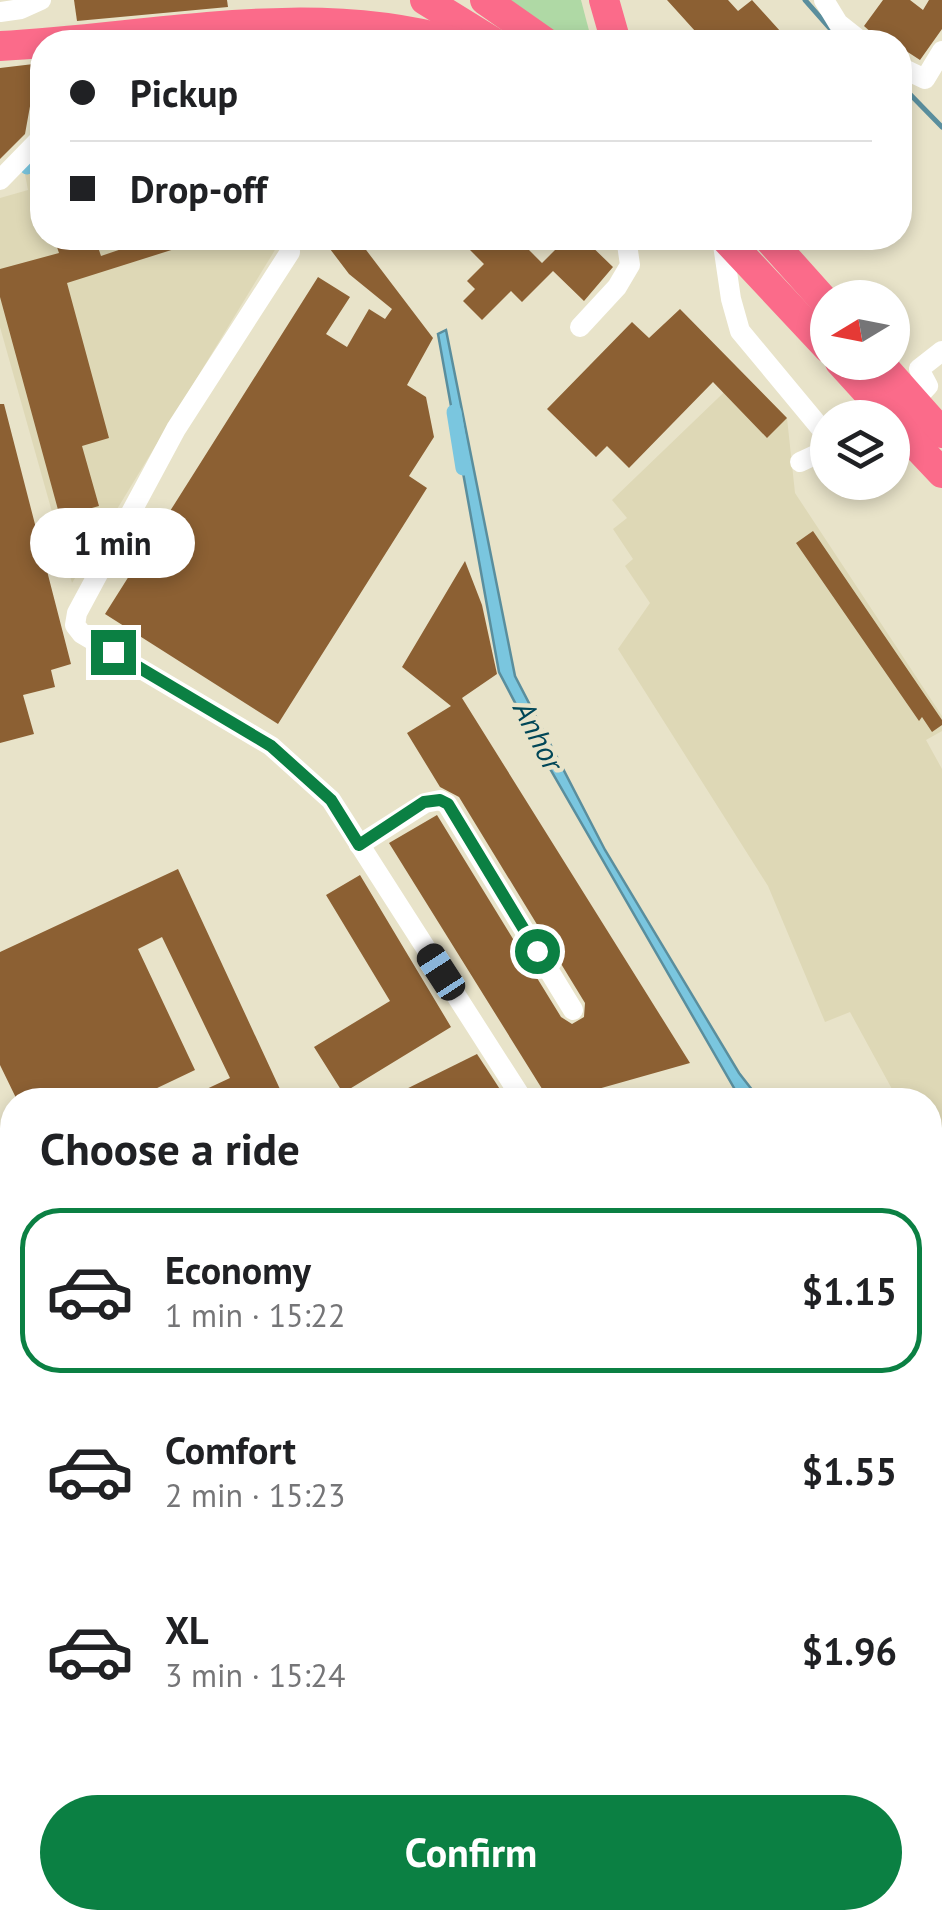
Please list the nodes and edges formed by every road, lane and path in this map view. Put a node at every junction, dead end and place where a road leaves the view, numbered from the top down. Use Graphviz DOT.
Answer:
graph roads {
  1 [pos="41,0"];
  2 [pos="426,0"];
  3 [pos="485,0"];
  4 [pos="604,0"];
  5 [pos="824,0"];
  6 [pos="0,12"];
  7 [pos="221,30"];
  8 [pos="416,30"];
  9 [pos="474,30"];
  10 [pos="527,30"];
  11 [pos="613,30"];
  12 [pos="847,30"];
  13 [pos="30,44"];
  14 [pos="0,46"];
  15 [pos="942,50"];
  16 [pos="912,73"];
  17 [pos="30,150"];
  18 [pos="0,180"];
  19 [pos="290,250"];
  20 [pos="628,250"];
  21 [pos="725,250"];
  22 [pos="734,250"];
  23 [pos="794,252"];
  24 [pos="812,280"];
  25 [pos="580,327"];
  26 [pos="810,329"];
  27 [pos="942,351"];
  28 [pos="862,380"];
  29 [pos="889,380"];
  30 [pos="810,415"];
  31 [pos="913,421"];
  32 [pos="810,457"];
  33 [pos="800,462"];
  34 [pos="942,474"];
  35 [pos="359,845"];
  36 [pos="573,1010"];
  37 [pos="514,1088"];
  1 -- 6 [label="street"];
  2 -- 9 [label="highway"];
  3 -- 10 [label="highway"];
  4 -- 11 [label="highway"];
  5 -- 12 [label="street"];
  7 -- 8 [label="highway"];
  13 -- 14 [label="highway"];
  15 -- 16 [label="street"];
  17 -- 18 [label="street"];
  19 -- 35 [label="street"];
  20 -- 25 [label="street"];
  21 -- 30 [label="street"];
  22 -- 26 [label="highway"];
  23 -- 24 [label="highway"];
  27 -- 31 [label="street"];
  28 -- 31 [label="highway"];
  29 -- 31 [label="highway"];
  31 -- 34 [label="highway"];
  32 -- 33 [label="street"];
  35 -- 36 [label="street"];
  35 -- 37 [label="street"];
}
